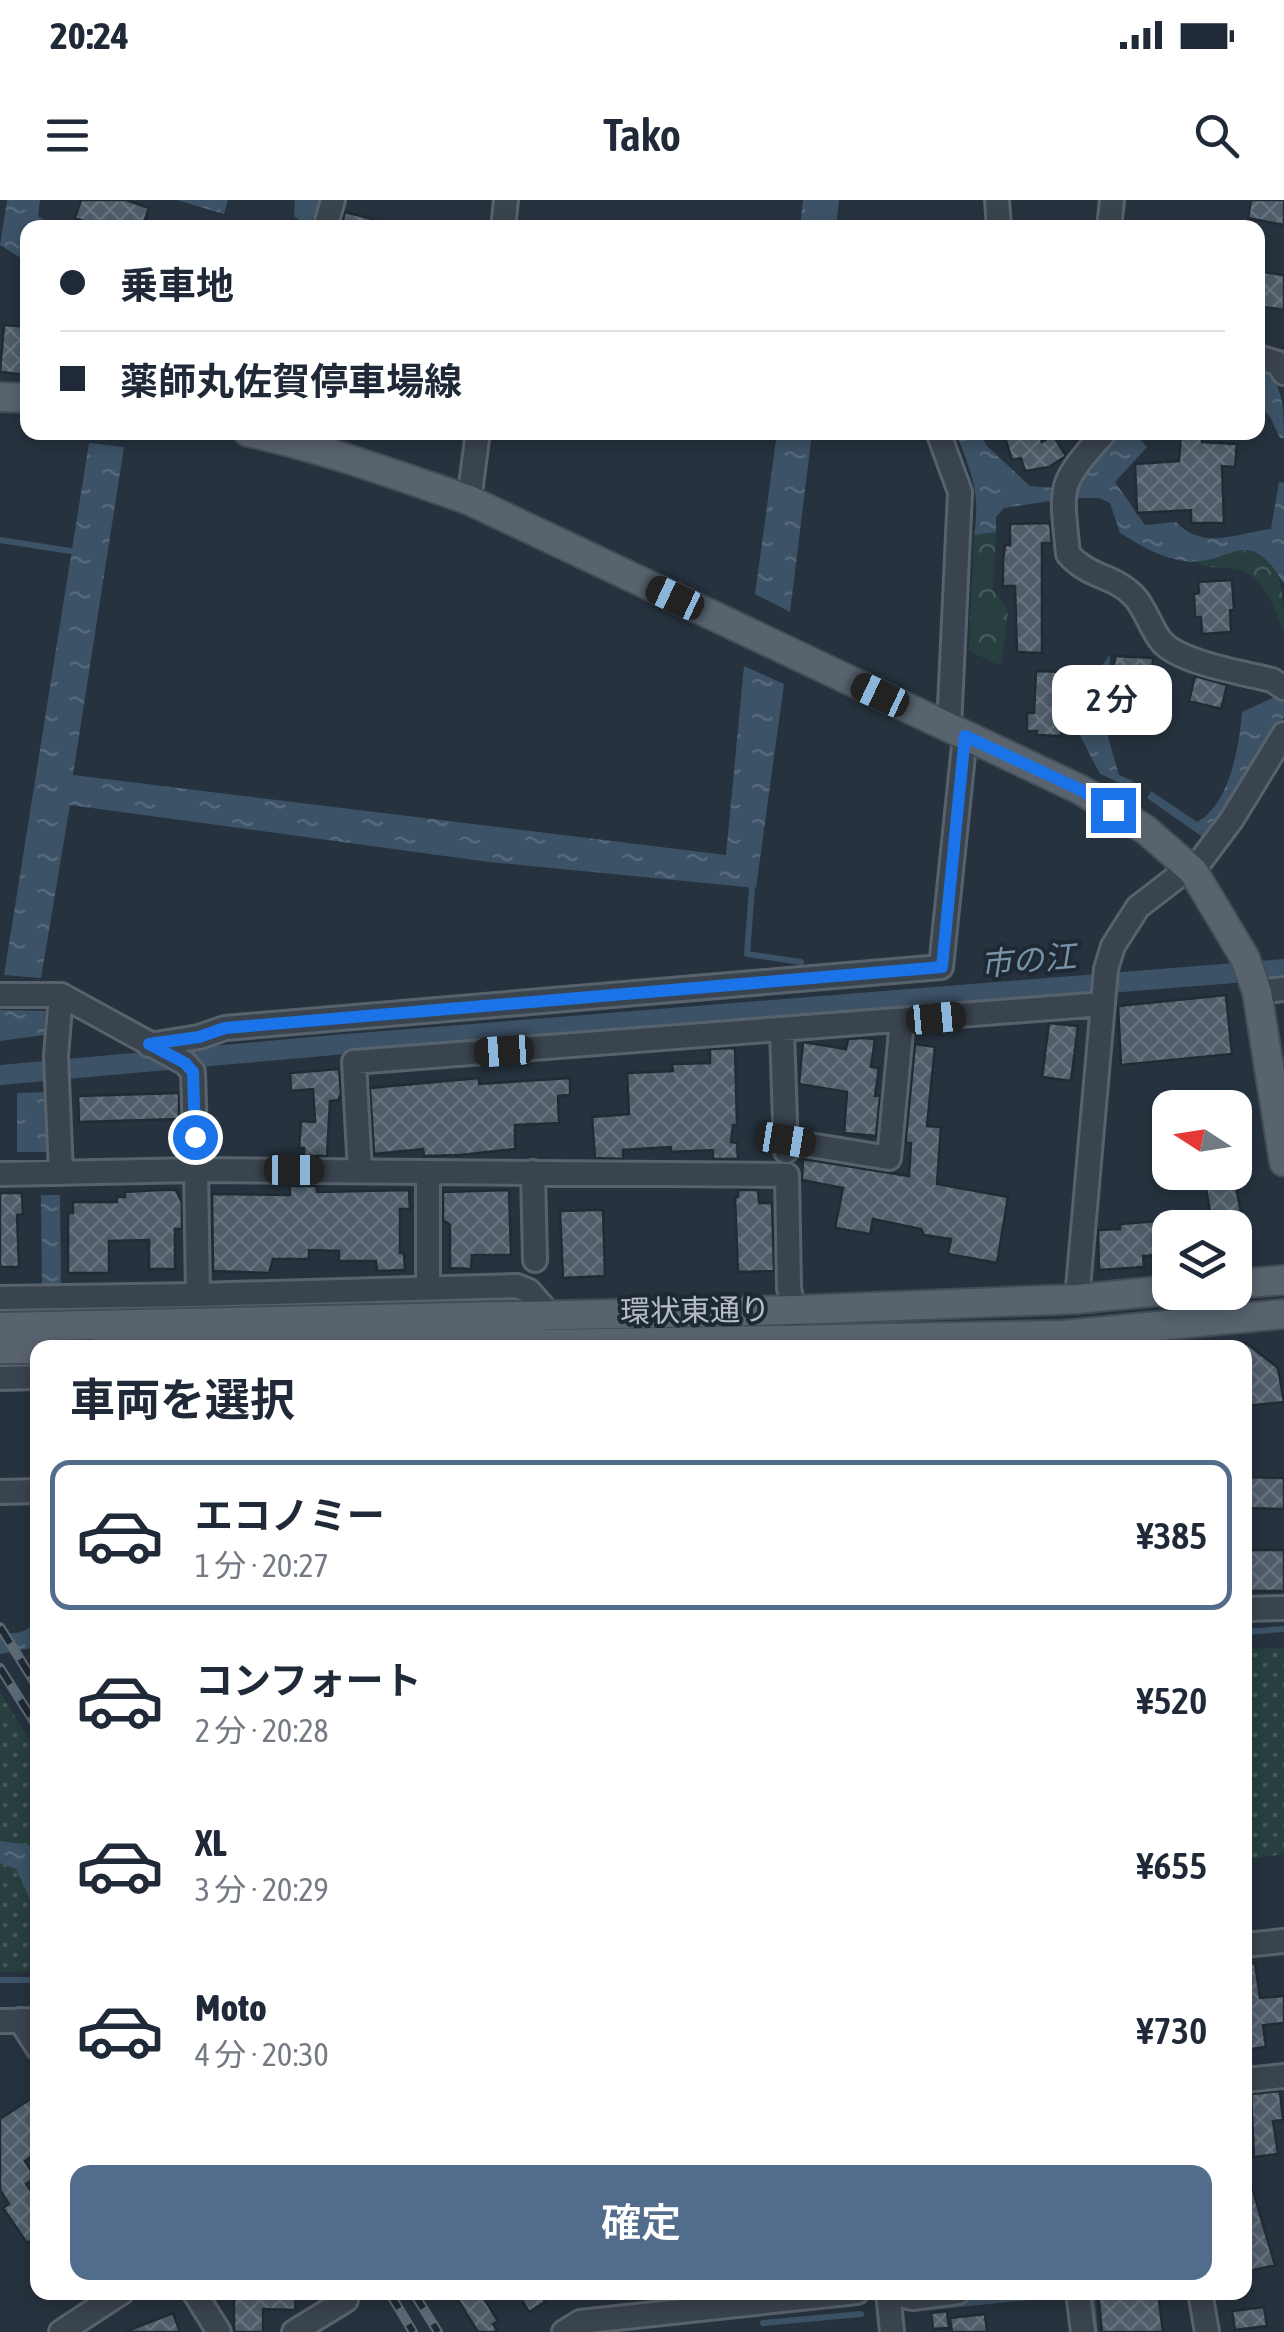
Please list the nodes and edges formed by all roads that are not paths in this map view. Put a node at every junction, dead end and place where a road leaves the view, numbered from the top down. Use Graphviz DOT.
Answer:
graph roads {
  1 [pos="297,440"];
  2 [pos="477,440"];
  3 [pos="941,440"];
  4 [pos="1098,440"];
  5 [pos="469,500"];
  6 [pos="1284,688"];
  7 [pos="957,732"];
  8 [pos="1284,734"];
  9 [pos="1263,766"];
  10 [pos="1284,778"];
  11 [pos="1193,870"];
  12 [pos="1265,990"];
  13 [pos="0,995"];
  14 [pos="62,996"];
  15 [pos="1103,1001"];
  16 [pos="902,1021"];
  17 [pos="782,1031"];
  18 [pos="149,1044"];
  19 [pos="1282,1127"];
  20 [pos="786,1140"];
  21 [pos="1284,1162"];
  22 [pos="196,1170"];
  23 [pos="360,1171"];
  24 [pos="61,1172"];
  25 [pos="428,1172"];
  26 [pos="533,1172"];
  27 [pos="0,1174"];
  28 [pos="787,1175"];
  29 [pos="535,1260"];
  30 [pos="1284,1280"];
  31 [pos="1252,1283"];
  32 [pos="428,1288"];
  33 [pos="1152,1292"];
  34 [pos="198,1294"];
  35 [pos="0,1298"];
  36 [pos="1076,1299"];
  37 [pos="795,1310"];
  38 [pos="548,1313"];
  39 [pos="1284,1314"];
  40 [pos="0,1327"];
  41 [pos="430,1331"];
  42 [pos="258,1340"];
  43 [pos="500,1340"];
  44 [pos="799,1340"];
  45 [pos="917,1340"];
  46 [pos="0,1349"];
  47 [pos="30,1349"];
  48 [pos="30,1377"];
  49 [pos="0,1378"];
  50 [pos="30,1490"];
  51 [pos="0,1492"];
  52 [pos="1284,1608"];
  53 [pos="1252,1609"];
  54 [pos="1284,1941"];
  55 [pos="1252,1943"];
  56 [pos="1284,2076"];
  57 [pos="1252,2079"];
  58 [pos="110,2300"];
  59 [pos="199,2300"];
  60 [pos="346,2300"];
  61 [pos="744,2300"];
  62 [pos="888,2300"];
  63 [pos="1079,2300"];
  64 [pos="1201,2300"];
  65 [pos="61,2332"];
  66 [pos="219,2332"];
  67 [pos="294,2332"];
  68 [pos="564,2332"];
  69 [pos="748,2332"];
  70 [pos="892,2332"];
  71 [pos="1083,2332"];
  72 [pos="1207,2332"];
  1 -- 5 [label="main road"];
  2 -- 5 [label="street"];
  3 -- 7 [label="street"];
  4 -- 6 [label="street"];
  5 -- 7 [label="main road"];
  7 -- 11 [label="main road"];
  7 -- 18 [label="street"];
  8 -- 9 [label="street"];
  9 -- 10 [label="street"];
  9 -- 11 [label="street"];
  11 -- 12 [label="main road"];
  11 -- 15 [label="street"];
  12 -- 19 [label="main road"];
  13 -- 14 [label="street"];
  14 -- 18 [label="street"];
  14 -- 24 [label="street"];
  15 -- 16 [label="street"];
  15 -- 36 [label="street"];
  16 -- 17 [label="street"];
  16 -- 20 [label="street"];
  17 -- 20 [label="street"];
  17 -- 23 [label="street"];
  18 -- 22 [label="street"];
  19 -- 21 [label="main road"];
  20 -- 28 [label="street"];
  22 -- 23 [label="street"];
  22 -- 24 [label="street"];
  22 -- 34 [label="street"];
  23 -- 25 [label="street"];
  24 -- 27 [label="street"];
  25 -- 26 [label="street"];
  25 -- 32 [label="street"];
  26 -- 28 [label="street"];
  26 -- 29 [label="street"];
  28 -- 37 [label="street"];
  30 -- 31 [label="main road"];
  32 -- 34 [label="street"];
  32 -- 38 [label="street"];
  33 -- 36 [label="main road, 環状東通り"];
  34 -- 35 [label="street"];
  36 -- 37 [label="main road, 環状東通り"];
  37 -- 38 [label="main road, 環状東通り"];
  37 -- 44 [label="street"];
  38 -- 41 [label="main road, 環状東通り"];
  39 -- 45 [label="main road, 環状東通り"];
  40 -- 41 [label="main road, 環状東通り"];
  41 -- 42 [label="main road, 環状東通り"];
  41 -- 43 [label="main road, 環状東通り"];
  46 -- 47 [label="main road"];
  48 -- 49 [label="street"];
  50 -- 51 [label="street"];
  52 -- 53 [label="street"];
  54 -- 55 [label="street"];
  56 -- 57 [label="street"];
  58 -- 65 [label="street"];
  59 -- 66 [label="street"];
  60 -- 67 [label="street"];
  61 -- 68 [label="street"];
  61 -- 69 [label="street"];
  62 -- 70 [label="street"];
  63 -- 71 [label="street"];
  64 -- 72 [label="street"];
}
